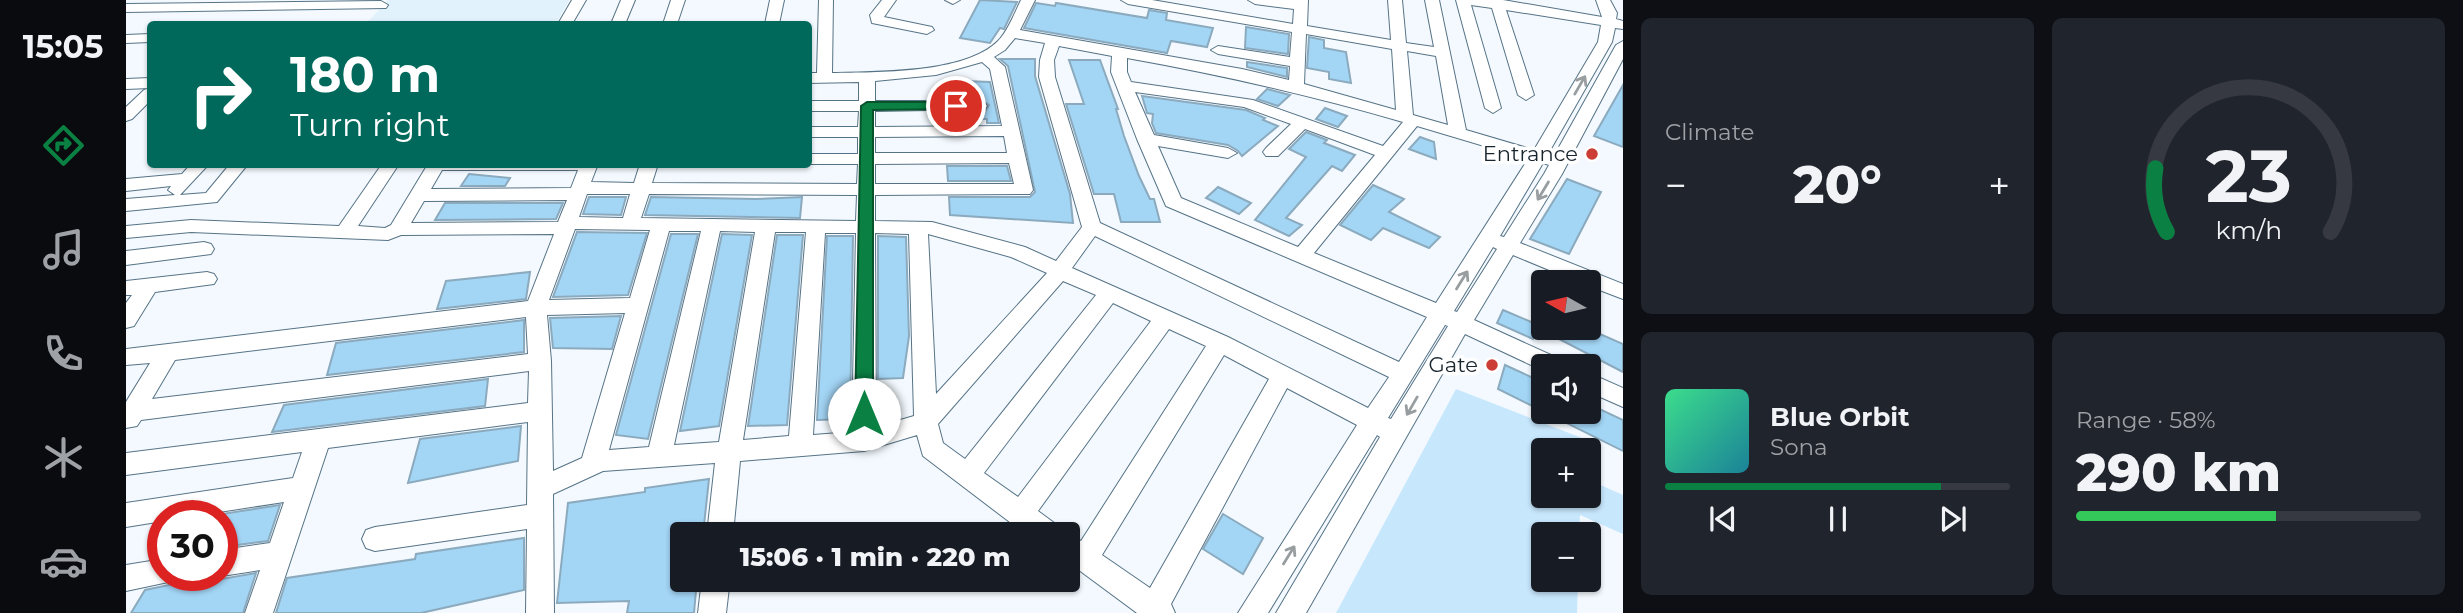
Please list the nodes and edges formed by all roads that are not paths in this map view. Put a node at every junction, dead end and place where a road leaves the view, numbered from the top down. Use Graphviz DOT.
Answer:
graph roads {
  1 [pos="579,0"];
  2 [pos="628,0"];
  3 [pos="678,0"];
  4 [pos="777,0"];
  5 [pos="826,0"];
  6 [pos="889,0"];
  7 [pos="1028,0"];
  8 [pos="1128,0"];
  9 [pos="1233,0"];
  10 [pos="1255,0"];
  11 [pos="1395,0"];
  12 [pos="1432,0"];
  13 [pos="1464,0"];
  14 [pos="1603,0"];
  15 [pos="1617,0"];
  16 [pos="1497,2"];
  17 [pos="309,3"];
  18 [pos="1301,3"];
  19 [pos="181,4"];
  20 [pos="237,4"];
  21 [pos="264,5"];
  22 [pos="381,5"];
  23 [pos="1561,7"];
  24 [pos="126,9"];
  25 [pos="1618,18"];
  26 [pos="252,21"];
  27 [pos="567,21"];
  28 [pos="619,21"];
  29 [pos="671,21"];
  30 [pos="773,21"];
  31 [pos="1299,27"];
  32 [pos="927,30"];
  33 [pos="1223,30"];
  34 [pos="1010,33"];
  35 [pos="147,38"];
  36 [pos="126,39"];
  37 [pos="1053,40"];
  38 [pos="812,45"];
  39 [pos="825,45"];
  40 [pos="1623,45"];
  41 [pos="1399,46"];
  42 [pos="1120,52"];
  43 [pos="1442,53"];
  44 [pos="985,56"];
  45 [pos="1298,63"];
  46 [pos="1214,69"];
  47 [pos="867,76"];
  48 [pos="816,78"];
  49 [pos="147,83"];
  50 [pos="126,84"];
  51 [pos="1125,86"];
  52 [pos="1296,87"];
  53 [pos="1526,95"];
  54 [pos="147,96"];
  55 [pos="812,106"];
  56 [pos="867,106"];
  57 [pos="979,106"];
  58 [pos="1493,108"];
  59 [pos="147,109"];
  60 [pos="128,112"];
  61 [pos="1409,118"];
  62 [pos="1302,123"];
  63 [pos="1011,131"];
  64 [pos="812,132"];
  65 [pos="866,132"];
  66 [pos="1458,132"];
  67 [pos="1144,139"];
  68 [pos="1272,152"];
  69 [pos="1228,153"];
  70 [pos="1387,153"];
  71 [pos="1017,158"];
  72 [pos="812,159"];
  73 [pos="866,159"];
  74 [pos="1549,159"];
  75 [pos="197,168"];
  76 [pos="237,168"];
  77 [pos="388,168"];
  78 [pos="435,168"];
  79 [pos="588,168"];
  80 [pos="648,168"];
  81 [pos="187,179"];
  82 [pos="126,185"];
  83 [pos="641,188"];
  84 [pos="866,188"];
  85 [pos="579,191"];
  86 [pos="419,195"];
  87 [pos="166,202"];
  88 [pos="126,205"];
  89 [pos="630,224"];
  90 [pos="661,224"];
  91 [pos="566,225"];
  92 [pos="712,225"];
  93 [pos="766,226"];
  94 [pos="816,226"];
  95 [pos="866,227"];
  96 [pos="1092,227"];
  97 [pos="918,228"];
  98 [pos="398,229"];
  99 [pos="126,232"];
  100 [pos="344,232"];
  101 [pos="1499,242"];
  102 [pos="204,249"];
  103 [pos="1301,256"];
  104 [pos="126,258"];
  105 [pos="1060,271"];
  106 [pos="207,279"];
  107 [pos="148,286"];
  108 [pos="126,288"];
  109 [pos="1623,292"];
  110 [pos="1109,293"];
  111 [pos="638,305"];
  112 [pos="536,308"];
  113 [pos="1441,314"];
  114 [pos="1166,318"];
  115 [pos="126,320"];
  116 [pos="1462,323"];
  117 [pos="1220,343"];
  118 [pos="168,352"];
  119 [pos="1531,355"];
  120 [pos="126,357"];
  121 [pos="540,361"];
  122 [pos="1404,374"];
  123 [pos="1283,375"];
  124 [pos="1601,388"];
  125 [pos="1623,398"];
  126 [pos="540,411"];
  127 [pos="129,415"];
  128 [pos="1374,421"];
  129 [pos="926,422"];
  130 [pos="1395,433"];
  131 [pos="319,439"];
  132 [pos="864,441"];
  133 [pos="800,446"];
  134 [pos="729,452"];
  135 [pos="659,457"];
  136 [pos="126,464"];
  137 [pos="592,465"];
  138 [pos="967,475"];
  139 [pos="302,488"];
  140 [pos="540,488"];
  141 [pos="126,515"];
  142 [pos="1020,515"];
  143 [pos="540,516"];
  144 [pos="721,522"];
  145 [pos="1030,522"];
  146 [pos="375,539"];
  147 [pos="1080,547"];
  148 [pos="279,554"];
  149 [pos="1080,556"];
  150 [pos="238,560"];
  151 [pos="147,575"];
  152 [pos="126,578"];
  153 [pos="714,592"];
  154 [pos="1158,610"];
  155 [pos="259,613"];
  156 [pos="540,613"];
  157 [pos="712,613"];
  158 [pos="1252,613"];
  159 [pos="1290,613"];
  1 -- 27 [label="street"];
  2 -- 28 [label="street"];
  3 -- 29 [label="street"];
  4 -- 30 [label="street"];
  5 -- 39 [label="street"];
  6 -- 32 [label="street"];
  7 -- 34 [label="street"];
  8 -- 33 [label="street"];
  9 -- 33 [label="street"];
  10 -- 18 [label="street"];
  11 -- 41 [label="street"];
  12 -- 43 [label="street"];
  13 -- 16 [label="street"];
  13 -- 58 [label="street"];
  14 -- 25 [label="street"];
  15 -- 25 [label="street"];
  16 -- 23 [label="street"];
  16 -- 53 [label="street"];
  17 -- 21 [label="street"];
  17 -- 22 [label="street"];
  18 -- 31 [label="street"];
  19 -- 20 [label="street"];
  19 -- 24 [label="street"];
  20 -- 21 [label="street"];
  21 -- 26 [label="street"];
  23 -- 25 [label="street"];
  74 -- 25 [label="street, one-way"];
  31 -- 33 [label="street"];
  31 -- 41 [label="street"];
  31 -- 45 [label="street"];
  33 -- 45 [label="street"];
  33 -- 46 [label="street"];
  34 -- 37 [label="street"];
  34 -- 44 [label="street"];
  35 -- 36 [label="street"];
  37 -- 42 [label="street"];
  37 -- 96 [label="street"];
  38 -- 39 [label="street"];
  39 -- 48 [label="street"];
  40 -- 74 [label="street"];
  41 -- 43 [label="street"];
  41 -- 61 [label="street"];
  42 -- 46 [label="street"];
  42 -- 51 [label="street"];
  43 -- 66 [label="street"];
  44 -- 47 [label="street"];
  44 -- 63 [label="street"];
  45 -- 52 [label="street"];
  46 -- 52 [label="street"];
  47 -- 48 [label="street"];
  47 -- 56 [label="street"];
  49 -- 50 [label="street"];
  51 -- 62 [label="street"];
  51 -- 67 [label="street"];
  52 -- 61 [label="street"];
  54 -- 60 [label="street"];
  55 -- 56 [label="street"];
  56 -- 57 [label="street"];
  56 -- 65 [label="street"];
  59 -- 60 [label="street"];
  61 -- 66 [label="street"];
  61 -- 70 [label="street"];
  62 -- 68 [label="street"];
  62 -- 70 [label="street"];
  63 -- 65 [label="street"];
  63 -- 71 [label="street"];
  64 -- 65 [label="street"];
  65 -- 73 [label="street"];
  66 -- 74 [label="street"];
  67 -- 69 [label="street"];
  67 -- 103 [label="street"];
  70 -- 103 [label="street"];
  71 -- 73 [label="street"];
  71 -- 84 [label="street"];
  72 -- 73 [label="street"];
  73 -- 84 [label="street"];
  74 -- 101 [label="street"];
  75 -- 81 [label="street"];
  76 -- 87 [label="street"];
  77 -- 100 [label="street"];
  78 -- 86 [label="street"];
  79 -- 85 [label="street"];
  80 -- 83 [label="street"];
  81 -- 82 [label="street"];
  81 -- 87 [label="street"];
  83 -- 84 [label="street"];
  83 -- 85 [label="street"];
  83 -- 89 [label="street"];
  84 -- 95 [label="street"];
  85 -- 86 [label="street"];
  85 -- 91 [label="street"];
  86 -- 98 [label="street"];
  87 -- 88 [label="street"];
  89 -- 90 [label="street"];
  89 -- 91 [label="street"];
  90 -- 92 [label="street"];
  90 -- 111 [label="street"];
  91 -- 98 [label="street"];
  91 -- 112 [label="street"];
  92 -- 93 [label="street"];
  92 -- 135 [label="street"];
  93 -- 94 [label="street"];
  93 -- 134 [label="street"];
  94 -- 95 [label="street"];
  94 -- 133 [label="street"];
  95 -- 97 [label="street"];
  95 -- 132 [label="street"];
  96 -- 105 [label="street"];
  96 -- 122 [label="street"];
  97 -- 105 [label="street"];
  97 -- 129 [label="street"];
  98 -- 100 [label="street"];
  99 -- 100 [label="street"];
  101 -- 109 [label="street"];
  113 -- 101 [label="street, one-way"];
  101 -- 116 [label="street"];
  102 -- 104 [label="street"];
  103 -- 113 [label="street"];
  105 -- 110 [label="street"];
  105 -- 129 [label="street"];
  106 -- 107 [label="street"];
  107 -- 108 [label="street"];
  107 -- 115 [label="street"];
  110 -- 114 [label="street"];
  110 -- 138 [label="street"];
  111 -- 112 [label="street"];
  111 -- 137 [label="street"];
  112 -- 118 [label="street"];
  112 -- 121 [label="street"];
  113 -- 116 [label="street"];
  113 -- 122 [label="street"];
  114 -- 117 [label="street"];
  114 -- 142 [label="street"];
  116 -- 119 [label="street"];
  116 -- 130 [label="street, one-way"];
  117 -- 123 [label="street"];
  117 -- 147 [label="street"];
  118 -- 120 [label="street"];
  118 -- 127 [label="street"];
  121 -- 126 [label="street"];
  121 -- 127 [label="street"];
  122 -- 128 [label="street"];
  123 -- 128 [label="street"];
  123 -- 154 [label="street"];
  124 -- 125 [label="street"];
  126 -- 131 [label="street"];
  126 -- 140 [label="street"];
  128 -- 130 [label="street"];
  158 -- 128 [label="street, one-way"];
  129 -- 132 [label="street"];
  129 -- 138 [label="street"];
  130 -- 159 [label="street"];
  131 -- 136 [label="street"];
  131 -- 139 [label="street"];
  132 -- 133 [label="street"];
  133 -- 134 [label="street"];
  134 -- 135 [label="street"];
  134 -- 144 [label="street"];
  135 -- 137 [label="street"];
  137 -- 140 [label="street"];
  138 -- 142 [label="street"];
  139 -- 141 [label="street"];
  139 -- 148 [label="street"];
  140 -- 143 [label="street"];
  142 -- 145 [label="street"];
  143 -- 146 [label="street"];
  143 -- 156 [label="street"];
  148 -- 150 [label="street"];
  148 -- 155 [label="street"];
  149 -- 154 [label="street"];
  151 -- 152 [label="street"];
  153 -- 157 [label="street"];
}
